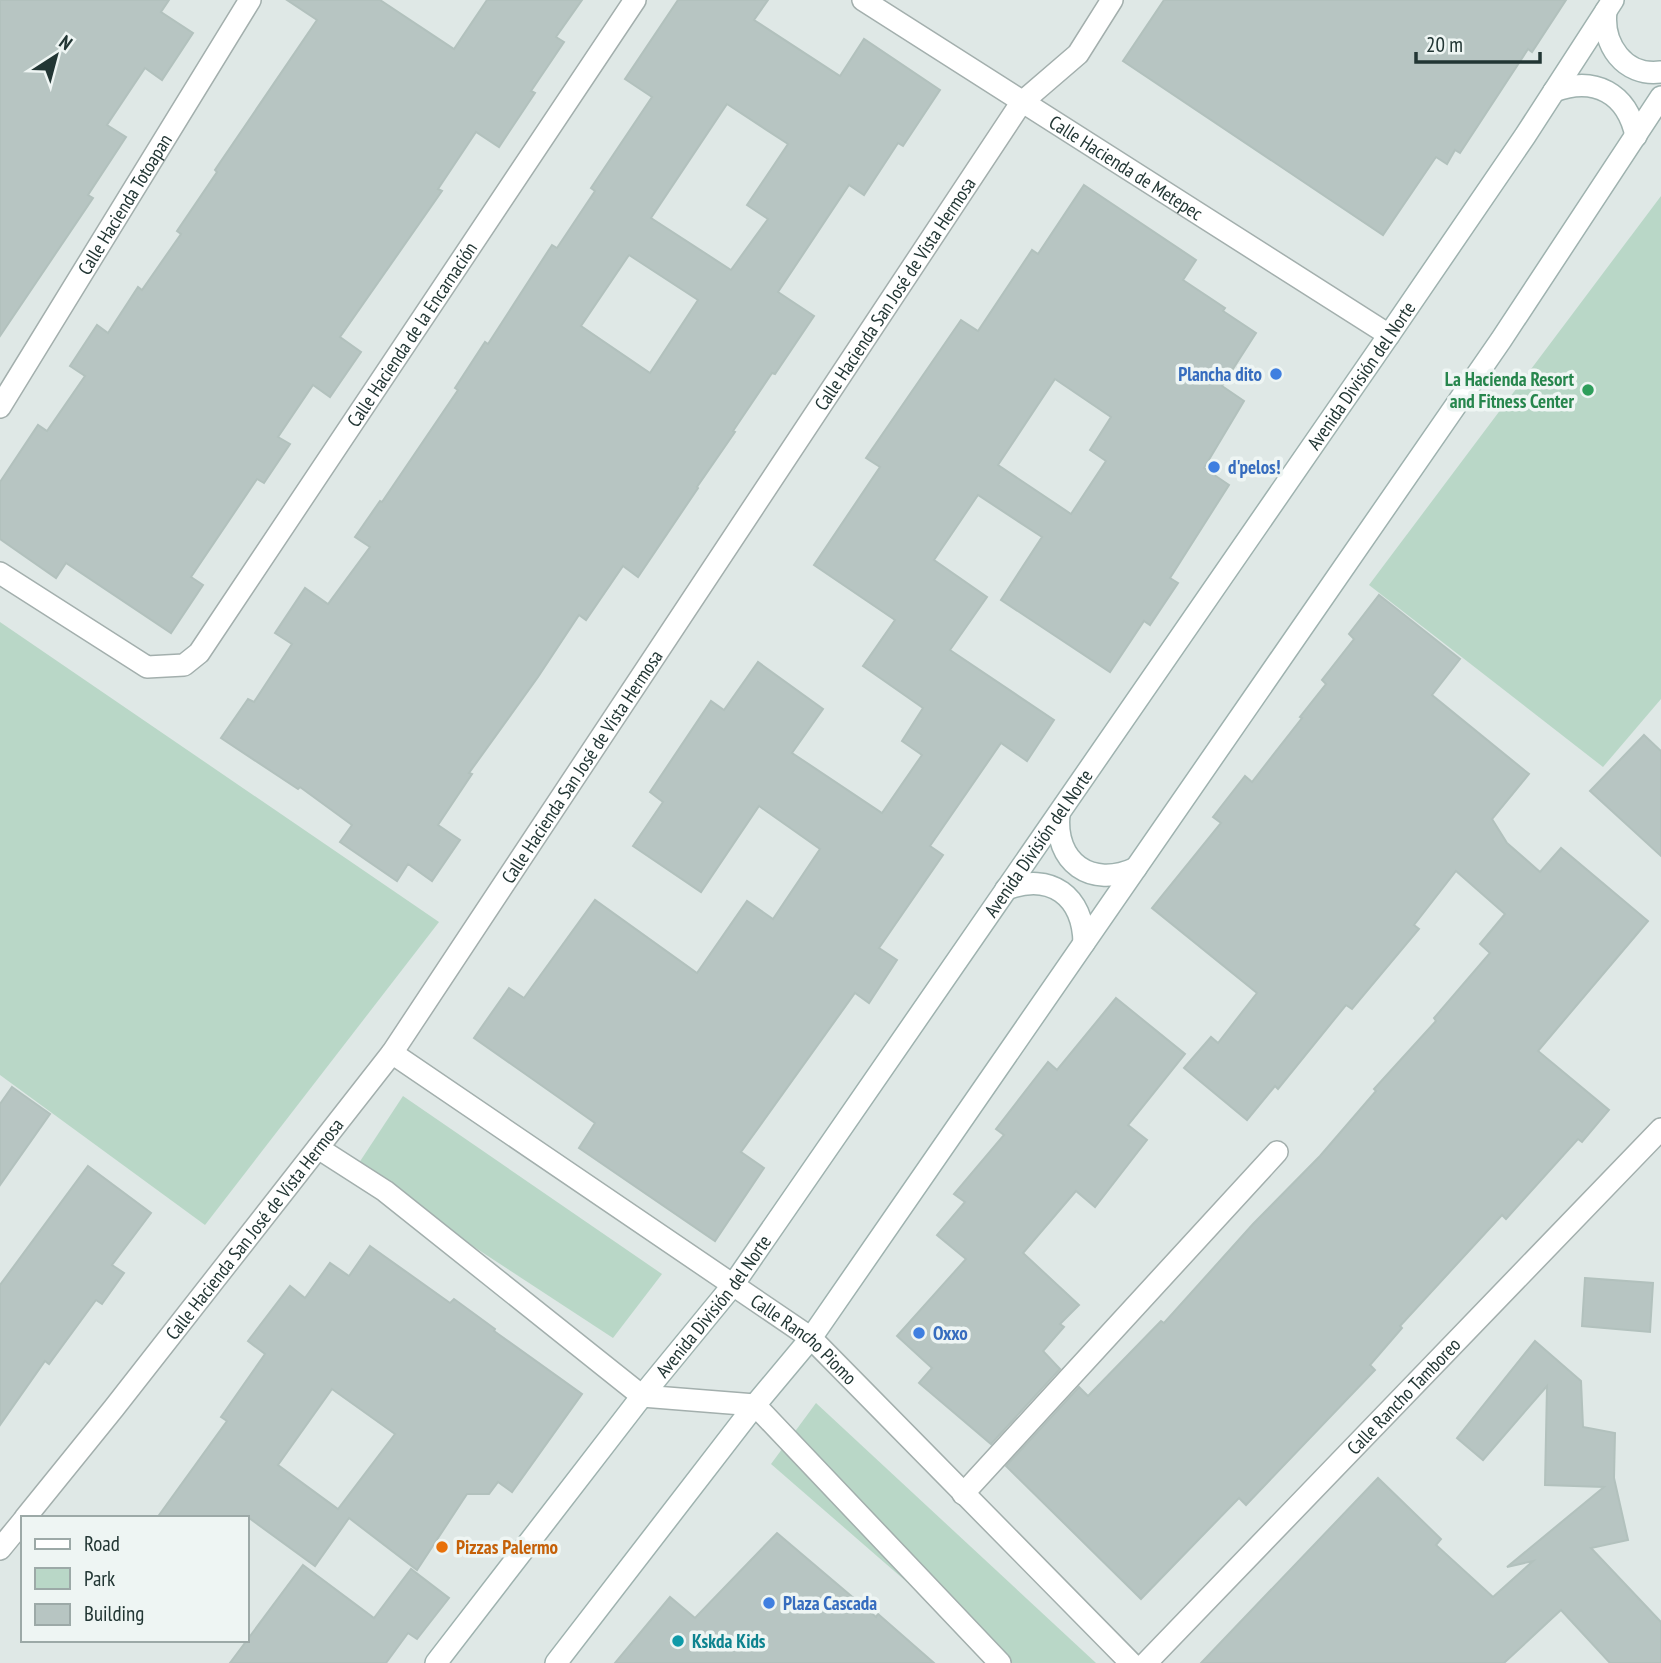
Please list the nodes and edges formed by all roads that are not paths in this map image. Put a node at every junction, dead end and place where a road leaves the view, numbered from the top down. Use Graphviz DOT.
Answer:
graph roads {
  1 [pos="250,0"];
  2 [pos="635,0"];
  3 [pos="863,0"];
  4 [pos="1112,0"];
  5 [pos="1609,5"];
  6 [pos="1661,72"];
  7 [pos="1554,91"];
  8 [pos="1661,97"];
  9 [pos="1021,103"];
  10 [pos="1636,136"];
  11 [pos="1389,335"];
  12 [pos="0,407"];
  13 [pos="0,573"];
  14 [pos="1059,814"];
  15 [pos="1136,868"];
  16 [pos="1006,889"];
  17 [pos="1084,943"];
  18 [pos="392,1053"];
  19 [pos="1660,1131"];
  20 [pos="318,1148"];
  21 [pos="1277,1152"];
  22 [pos="733,1285"];
  23 [pos="811,1338"];
  24 [pos="642,1396"];
  25 [pos="755,1405"];
  26 [pos="962,1494"];
  27 [pos="26,1516"];
  28 [pos="21,1523"];
  29 [pos="0,1549"];
  30 [pos="436,1663"];
  31 [pos="556,1663"];
  32 [pos="1000,1663"];
  33 [pos="1131,1663"];
  34 [pos="1146,1663"];
  1 -- 12 [label="street, Calle Hacienda Totoapan"];
  2 -- 13 [label="street, Calle Hacienda de la Encarnación"];
  3 -- 9 [label="street, Calle Hacienda de Metepec"];
  4 -- 9 [label="street, Calle Hacienda San José de Vista Hermosa"];
  5 -- 6 [label="street"];
  5 -- 7 [label="street, Avenida División del Norte"];
  7 -- 10 [label="street"];
  7 -- 11 [label="street, Avenida División del Norte"];
  8 -- 10 [label="street"];
  9 -- 11 [label="street, Calle Hacienda de Metepec"];
  9 -- 18 [label="street, Calle Hacienda San José de Vista Hermosa"];
  10 -- 15 [label="street"];
  11 -- 14 [label="street, Avenida División del Norte"];
  14 -- 15 [label="street"];
  14 -- 16 [label="street, Avenida División del Norte"];
  15 -- 17 [label="street"];
  16 -- 17 [label="street"];
  16 -- 22 [label="street, Avenida División del Norte"];
  17 -- 23 [label="street"];
  18 -- 20 [label="street, Calle Hacienda San José de Vista Hermosa"];
  18 -- 22 [label="street, Calle Rancho Piomo"];
  19 -- 34 [label="street, Calle Rancho Tamboreo"];
  20 -- 24 [label="street"];
  20 -- 27 [label="street, Calle Hacienda San José de Vista Hermosa"];
  21 -- 26 [label="street"];
  22 -- 23 [label="street, Calle Rancho Piomo"];
  22 -- 24 [label="street, Avenida División del Norte"];
  23 -- 25 [label="street"];
  23 -- 26 [label="street, Calle Rancho Piomo"];
  24 -- 25 [label="street"];
  24 -- 30 [label="street, Avenida División del Norte"];
  25 -- 31 [label="street"];
  25 -- 32 [label="street"];
  26 -- 33 [label="street, Calle Rancho Piomo"];
  28 -- 29 [label="street, Calle Hacienda San José de Vista Hermosa"];
}
